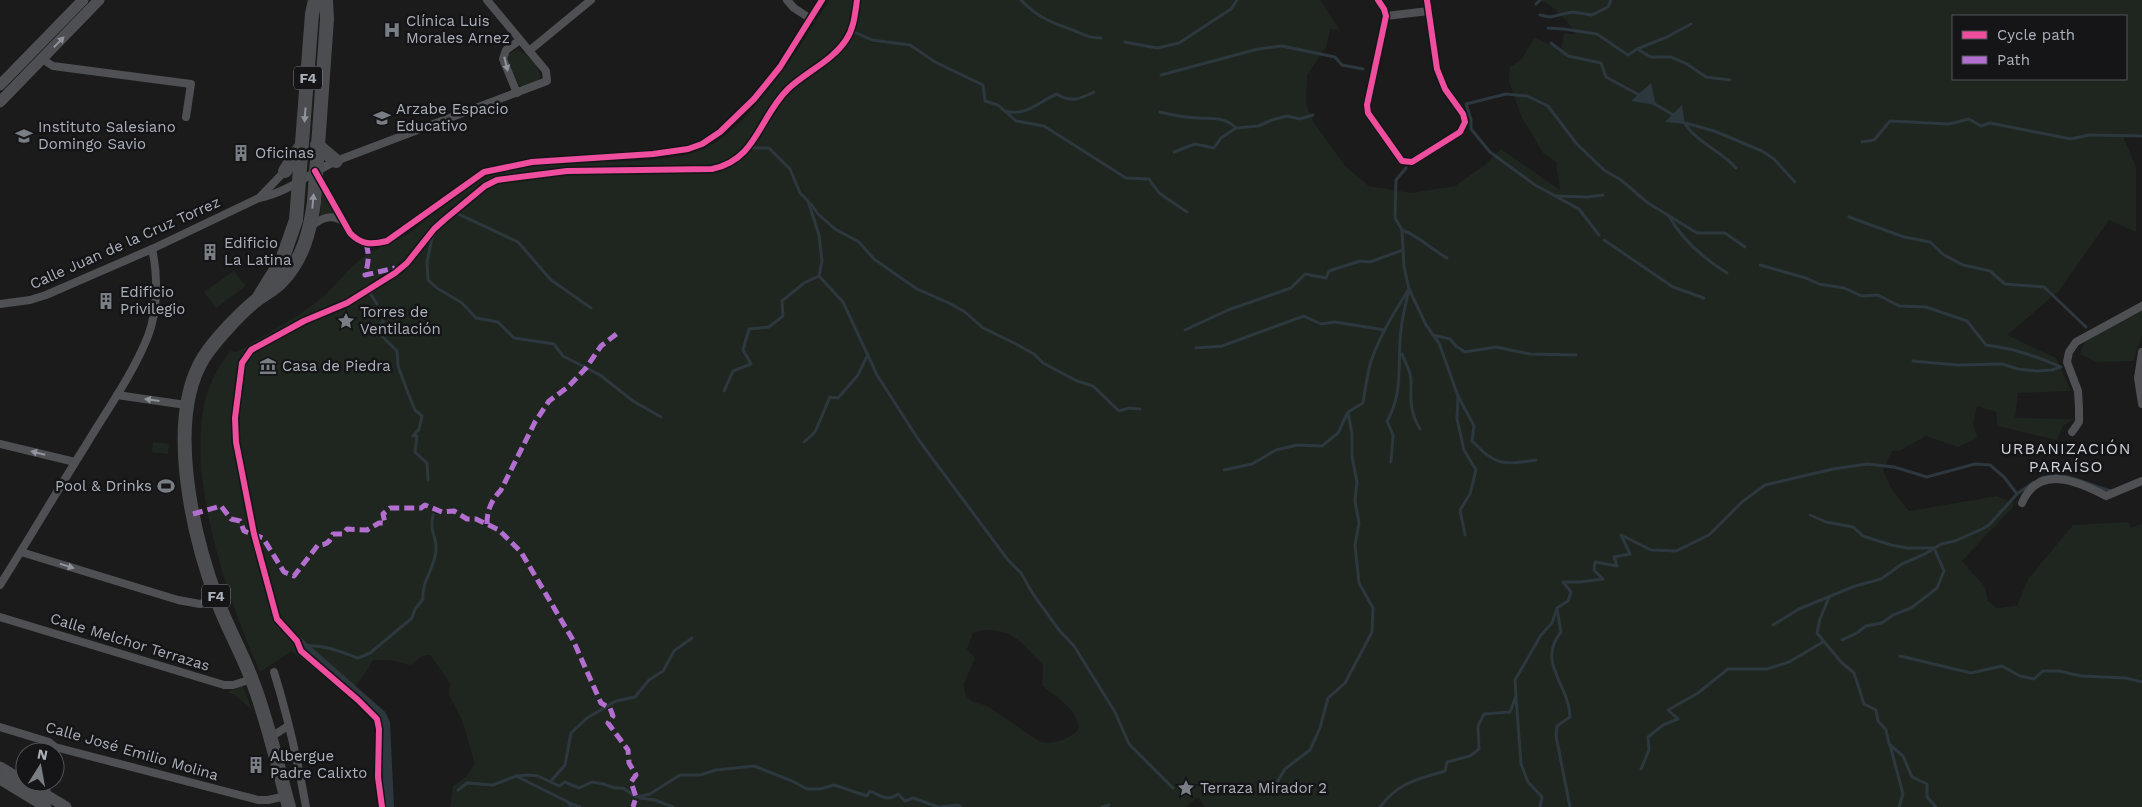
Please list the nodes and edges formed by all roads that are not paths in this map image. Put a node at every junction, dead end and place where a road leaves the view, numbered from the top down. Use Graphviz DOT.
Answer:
graph roads {
  1 [pos="83,0"];
  2 [pos="99,0"];
  3 [pos="326,0"];
  4 [pos="333,0"];
  5 [pos="487,0"];
  6 [pos="591,0"];
  7 [pos="787,0"];
  8 [pos="822,0"];
  9 [pos="1378,0"];
  10 [pos="1428,0"];
  11 [pos="312,5"];
  12 [pos="1429,11"];
  13 [pos="1386,16"];
  14 [pos="328,19"];
  15 [pos="811,19"];
  16 [pos="520,40"];
  17 [pos="529,50"];
  18 [pos="310,52"];
  19 [pos="325,52"];
  20 [pos="42,59"];
  21 [pos="308,70"];
  22 [pos="324,71"];
  23 [pos="0,85"];
  24 [pos="517,93"];
  25 [pos="0,102"];
  26 [pos="186,117"];
  27 [pos="303,142"];
  28 [pos="317,145"];
  29 [pos="336,161"];
  30 [pos="285,171"];
  31 [pos="315,171"];
  32 [pos="300,176"];
  33 [pos="258,198"];
  34 [pos="345,223"];
  35 [pos="310,228"];
  36 [pos="152,249"];
  37 [pos="257,299"];
  38 [pos="0,304"];
  39 [pos="2142,306"];
  40 [pos="2142,352"];
  41 [pos="117,395"];
  42 [pos="2142,404"];
  43 [pos="186,405"];
  44 [pos="2072,432"];
  45 [pos="2,447"];
  46 [pos="75,462"];
  47 [pos="2142,481"];
  48 [pos="2022,503"];
  49 [pos="20,552"];
  50 [pos="0,585"];
  51 [pos="217,600"];
  52 [pos="0,617"];
  53 [pos="274,672"];
  54 [pos="252,679"];
  55 [pos="288,726"];
  56 [pos="0,727"];
  57 [pos="271,737"];
  58 [pos="49,742"];
  59 [pos="65,752"];
  60 [pos="0,767"];
  61 [pos="0,779"];
  62 [pos="287,801"];
  63 [pos="44,804"];
  64 [pos="66,807"];
  65 [pos="306,807"];
  1 -- 23 [label="main road"];
  20 -- 2 [label="main road, one-way"];
  3 -- 14 [label="highway, F4"];
  4 -- 14 [label="highway"];
  5 -- 16 [label="street"];
  6 -- 17 [label="street"];
  7 -- 15 [label="street"];
  8 -- 15 [label="street"];
  9 -- 13 [label="street"];
  10 -- 12 [label="street"];
  11 -- 18 [label="highway, F4"];
  12 -- 13 [label="street"];
  12 -- 13 [label="street"];
  14 -- 19 [label="highway, F4"];
  15 -- 34 [label="street"];
  16 -- 17 [label="street"];
  16 -- 24 [label="street, one-way"];
  17 -- 24 [label="street, Calle Juan de la Cruz Torrez"];
  18 -- 19 [label="highway"];
  18 -- 21 [label="highway, F4"];
  19 -- 22 [label="highway, F4"];
  20 -- 25 [label="main road"];
  20 -- 26 [label="street"];
  21 -- 22 [label="highway"];
  21 -- 27 [label="highway, F4, one-way"];
  22 -- 28 [label="highway, F4"];
  24 -- 29 [label="street, Calle Juan de la Cruz Torrez"];
  27 -- 30 [label="highway"];
  27 -- 32 [label="highway, F4"];
  28 -- 29 [label="highway"];
  28 -- 31 [label="highway, F4"];
  29 -- 31 [label="street, Calle Juan de la Cruz Torrez"];
  30 -- 32 [label="street"];
  30 -- 33 [label="street, Calle Juan de la Cruz Torrez"];
  31 -- 32 [label="street, Calle Juan de la Cruz Torrez"];
  31 -- 34 [label="street"];
  35 -- 31 [label="highway, F4, one-way"];
  32 -- 33 [label="street, Calle Juan de la Cruz Torrez"];
  32 -- 37 [label="highway, F4"];
  33 -- 36 [label="street, Calle Juan de la Cruz Torrez"];
  34 -- 35 [label="street"];
  35 -- 37 [label="highway, F4"];
  36 -- 38 [label="street, Calle Juan de la Cruz Torrez"];
  36 -- 41 [label="street"];
  37 -- 43 [label="highway, F4"];
  39 -- 44 [label="street"];
  40 -- 42 [label="street"];
  43 -- 41 [label="street, one-way"];
  41 -- 46 [label="street"];
  43 -- 51 [label="highway, F4"];
  46 -- 45 [label="street, one-way"];
  46 -- 49 [label="street"];
  47 -- 48 [label="street"];
  49 -- 50 [label="street"];
  49 -- 51 [label="street, one-way"];
  51 -- 54 [label="highway, F4"];
  52 -- 54 [label="street, Calle Melchor Terrazas"];
  53 -- 55 [label="street"];
  54 -- 57 [label="highway, F4"];
  55 -- 57 [label="street"];
  55 -- 65 [label="street"];
  56 -- 58 [label="street, Calle José Emilio Molina"];
  57 -- 62 [label="highway, F4"];
  59 -- 62 [label="street, Calle José Emilio Molina"];
  60 -- 63 [label="main road"];
  61 -- 63 [label="main road"];
  63 -- 64 [label="main road"];
}
